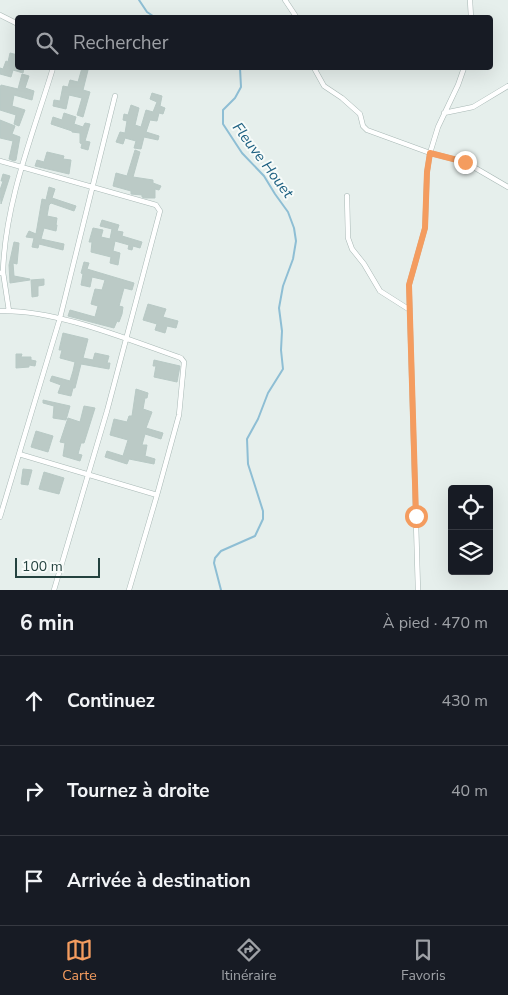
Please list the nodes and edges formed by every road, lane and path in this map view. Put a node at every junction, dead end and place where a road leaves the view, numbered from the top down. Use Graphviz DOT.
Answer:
graph roads {
  1 [pos="285,0"];
  2 [pos="470,0"];
  3 [pos="295,15"];
  4 [pos="471,15"];
  5 [pos="0,16"];
  6 [pos="15,23"];
  7 [pos="52,70"];
  8 [pos="315,70"];
  9 [pos="463,70"];
  10 [pos="508,86"];
  11 [pos="115,96"];
  12 [pos="444,113"];
  13 [pos="430,153"];
  14 [pos="0,161"];
  15 [pos="22,167"];
  16 [pos="93,186"];
  17 [pos="508,188"];
  18 [pos="347,196"];
  19 [pos="2,273"];
  20 [pos="410,310"];
  21 [pos="9,311"];
  22 [pos="0,312"];
  23 [pos="60,318"];
  24 [pos="126,339"];
  25 [pos="19,454"];
  26 [pos="88,474"];
  27 [pos="158,495"];
  28 [pos="0,517"];
  29 [pos="54,590"];
  30 [pos="129,590"];
  31 [pos="418,590"];
  1 -- 3 [label="street"];
  2 -- 4 [label="street"];
  5 -- 6 [label="street"];
  7 -- 15 [label="street"];
  8 -- 13 [label="street"];
  9 -- 12 [label="street"];
  10 -- 12 [label="street"];
  11 -- 16 [label="street"];
  12 -- 13 [label="street"];
  13 -- 17 [label="street"];
  13 -- 20 [label="street"];
  14 -- 15 [label="street"];
  15 -- 16 [label="street"];
  15 -- 19 [label="street"];
  16 -- 23 [label="street"];
  16 -- 24 [label="street"];
  18 -- 20 [label="street"];
  19 -- 21 [label="street"];
  20 -- 31 [label="street"];
  21 -- 22 [label="street"];
  21 -- 23 [label="street"];
  23 -- 24 [label="street"];
  23 -- 25 [label="street"];
  24 -- 26 [label="street"];
  24 -- 27 [label="street"];
  25 -- 26 [label="street"];
  25 -- 28 [label="street"];
  26 -- 27 [label="street"];
  26 -- 29 [label="street"];
  27 -- 30 [label="street"];
}
